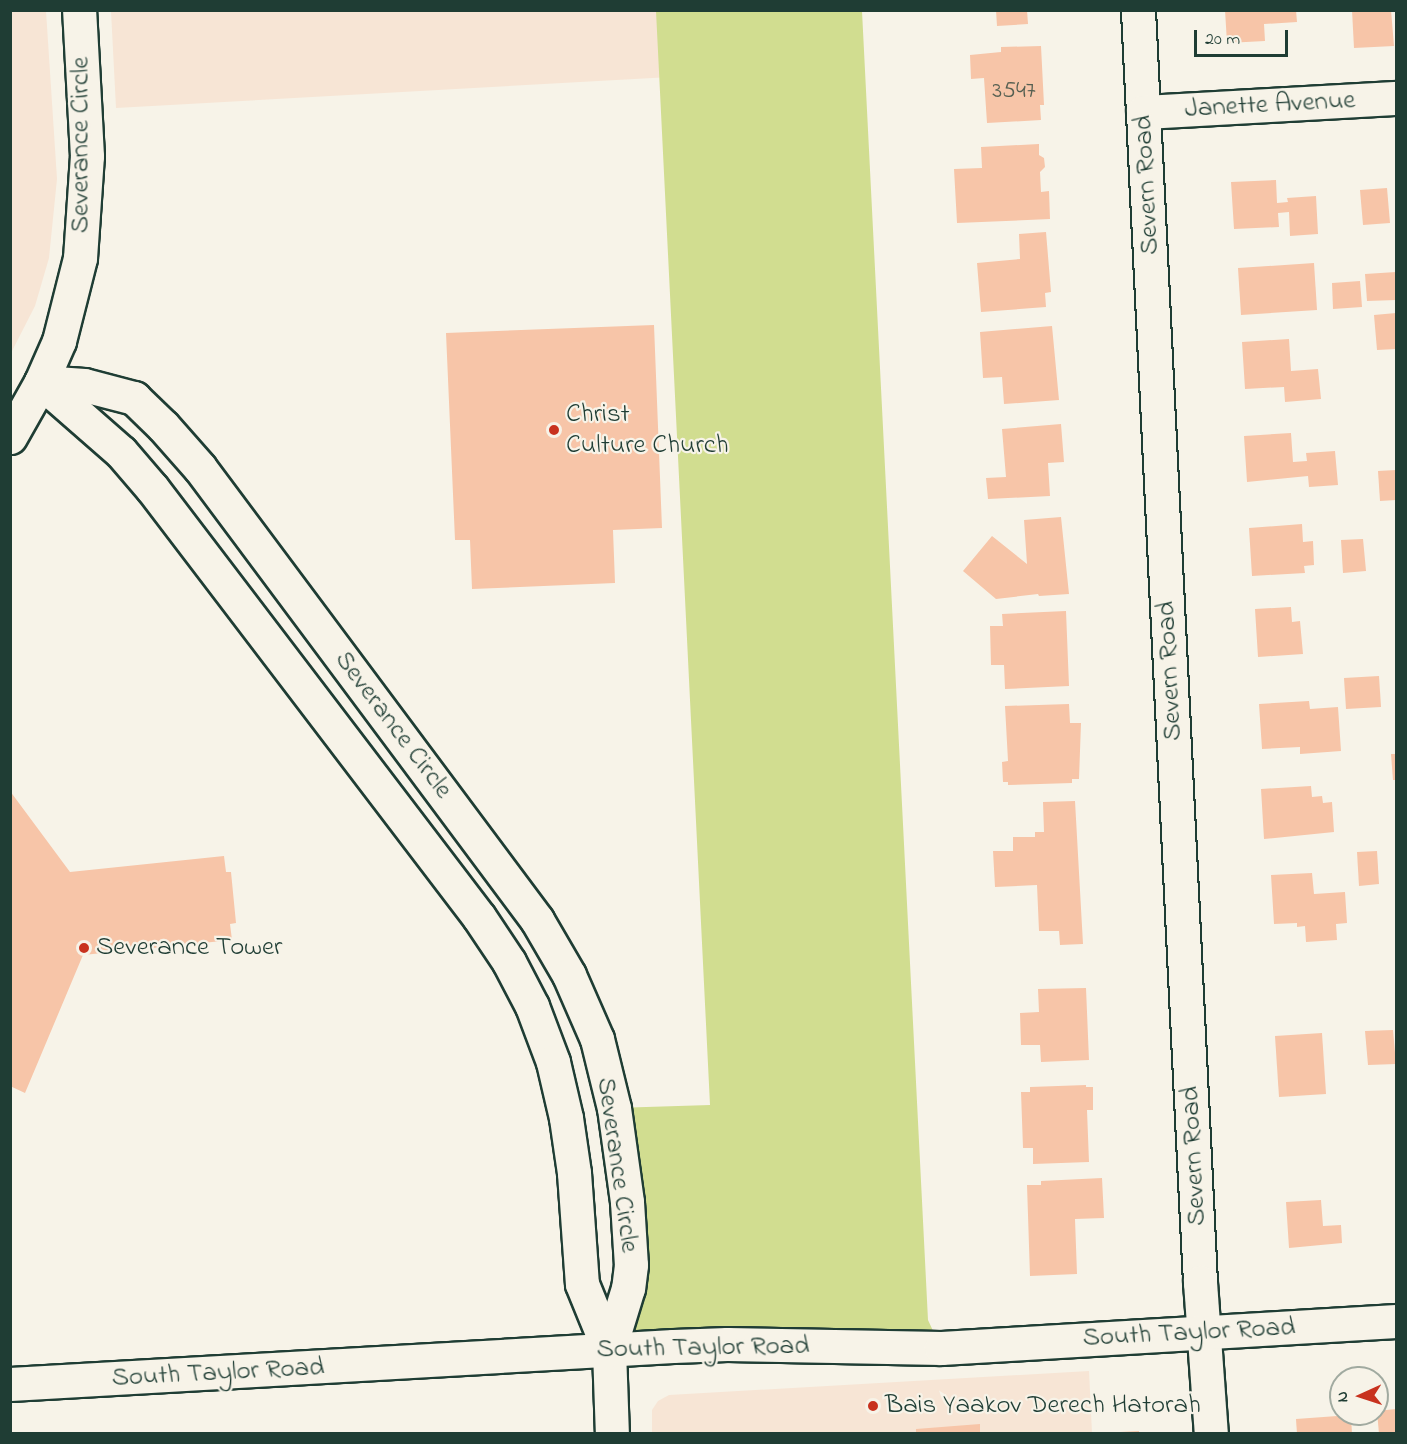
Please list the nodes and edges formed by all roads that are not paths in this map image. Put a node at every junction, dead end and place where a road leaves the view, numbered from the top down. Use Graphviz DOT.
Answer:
graph roads {
  1 [pos="79,10"];
  2 [pos="1138,10"];
  3 [pos="1396,98"];
  4 [pos="1143,112"];
  5 [pos="42,382"];
  6 [pos="10,437"];
  7 [pos="1396,1322"];
  8 [pos="1206,1331"];
  9 [pos="609,1350"];
  10 [pos="10,1384"];
  11 [pos="612,1434"];
  12 [pos="1211,1434"];
  1 -- 5 [label="street, Severance Circle"];
  2 -- 4 [label="street, Severn Road"];
  3 -- 4 [label="street, Janette Avenue"];
  4 -- 8 [label="street, Severn Road"];
  5 -- 6 [label="street, Severance Circle"];
  5 -- 9 [label="street, Severance Circle"];
  5 -- 9 [label="street, Severance Circle"];
  7 -- 8 [label="street, South Taylor Road"];
  8 -- 9 [label="street, South Taylor Road"];
  8 -- 12 [label="street, Severn Road"];
  9 -- 10 [label="street, South Taylor Road"];
  9 -- 11 [label="street"];
}
